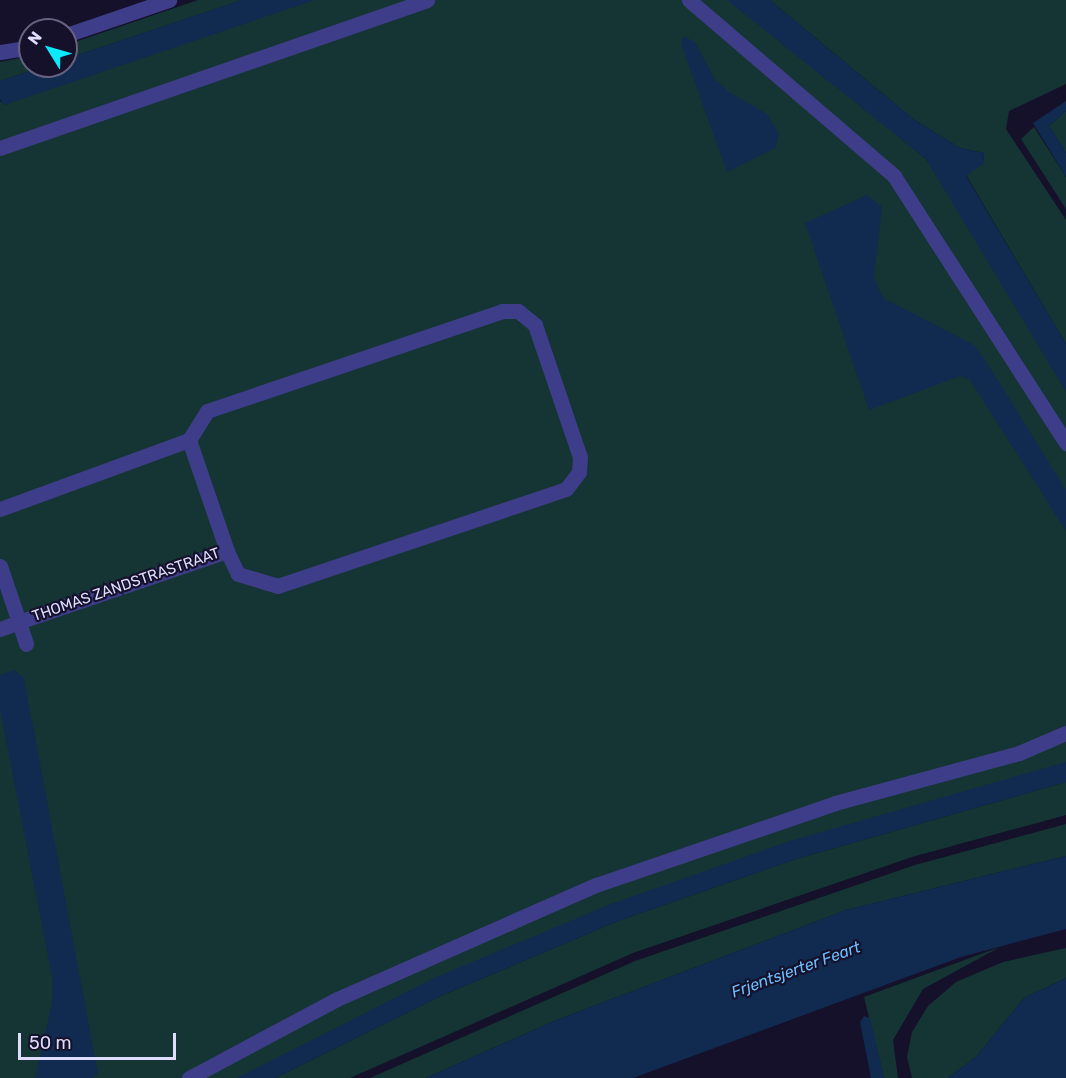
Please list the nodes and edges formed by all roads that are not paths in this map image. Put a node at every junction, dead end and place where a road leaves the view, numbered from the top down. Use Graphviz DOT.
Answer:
graph roads {
  1 [pos="169,0"];
  2 [pos="427,0"];
  3 [pos="689,0"];
  4 [pos="78,30"];
  5 [pos="18,48"];
  6 [pos="0,52"];
  7 [pos="0,148"];
  8 [pos="189,440"];
  9 [pos="1066,443"];
  10 [pos="0,509"];
  11 [pos="227,551"];
  12 [pos="0,566"];
  13 [pos="19,622"];
  14 [pos="0,629"];
  15 [pos="26,644"];
  16 [pos="1066,733"];
  17 [pos="189,1078"];
  1 -- 4 [label="street"];
  2 -- 7 [label="street"];
  3 -- 9 [label="street"];
  5 -- 6 [label="street"];
  8 -- 10 [label="street"];
  8 -- 11 [label="street, THOMAS ZANDSTRASTRAAT"];
  8 -- 11 [label="street"];
  11 -- 13 [label="street, THOMAS ZANDSTRASTRAAT"];
  12 -- 13 [label="street, THOMAS ZANDSTRASTRAAT"];
  13 -- 14 [label="street"];
  13 -- 15 [label="street"];
  16 -- 17 [label="street"];
}
